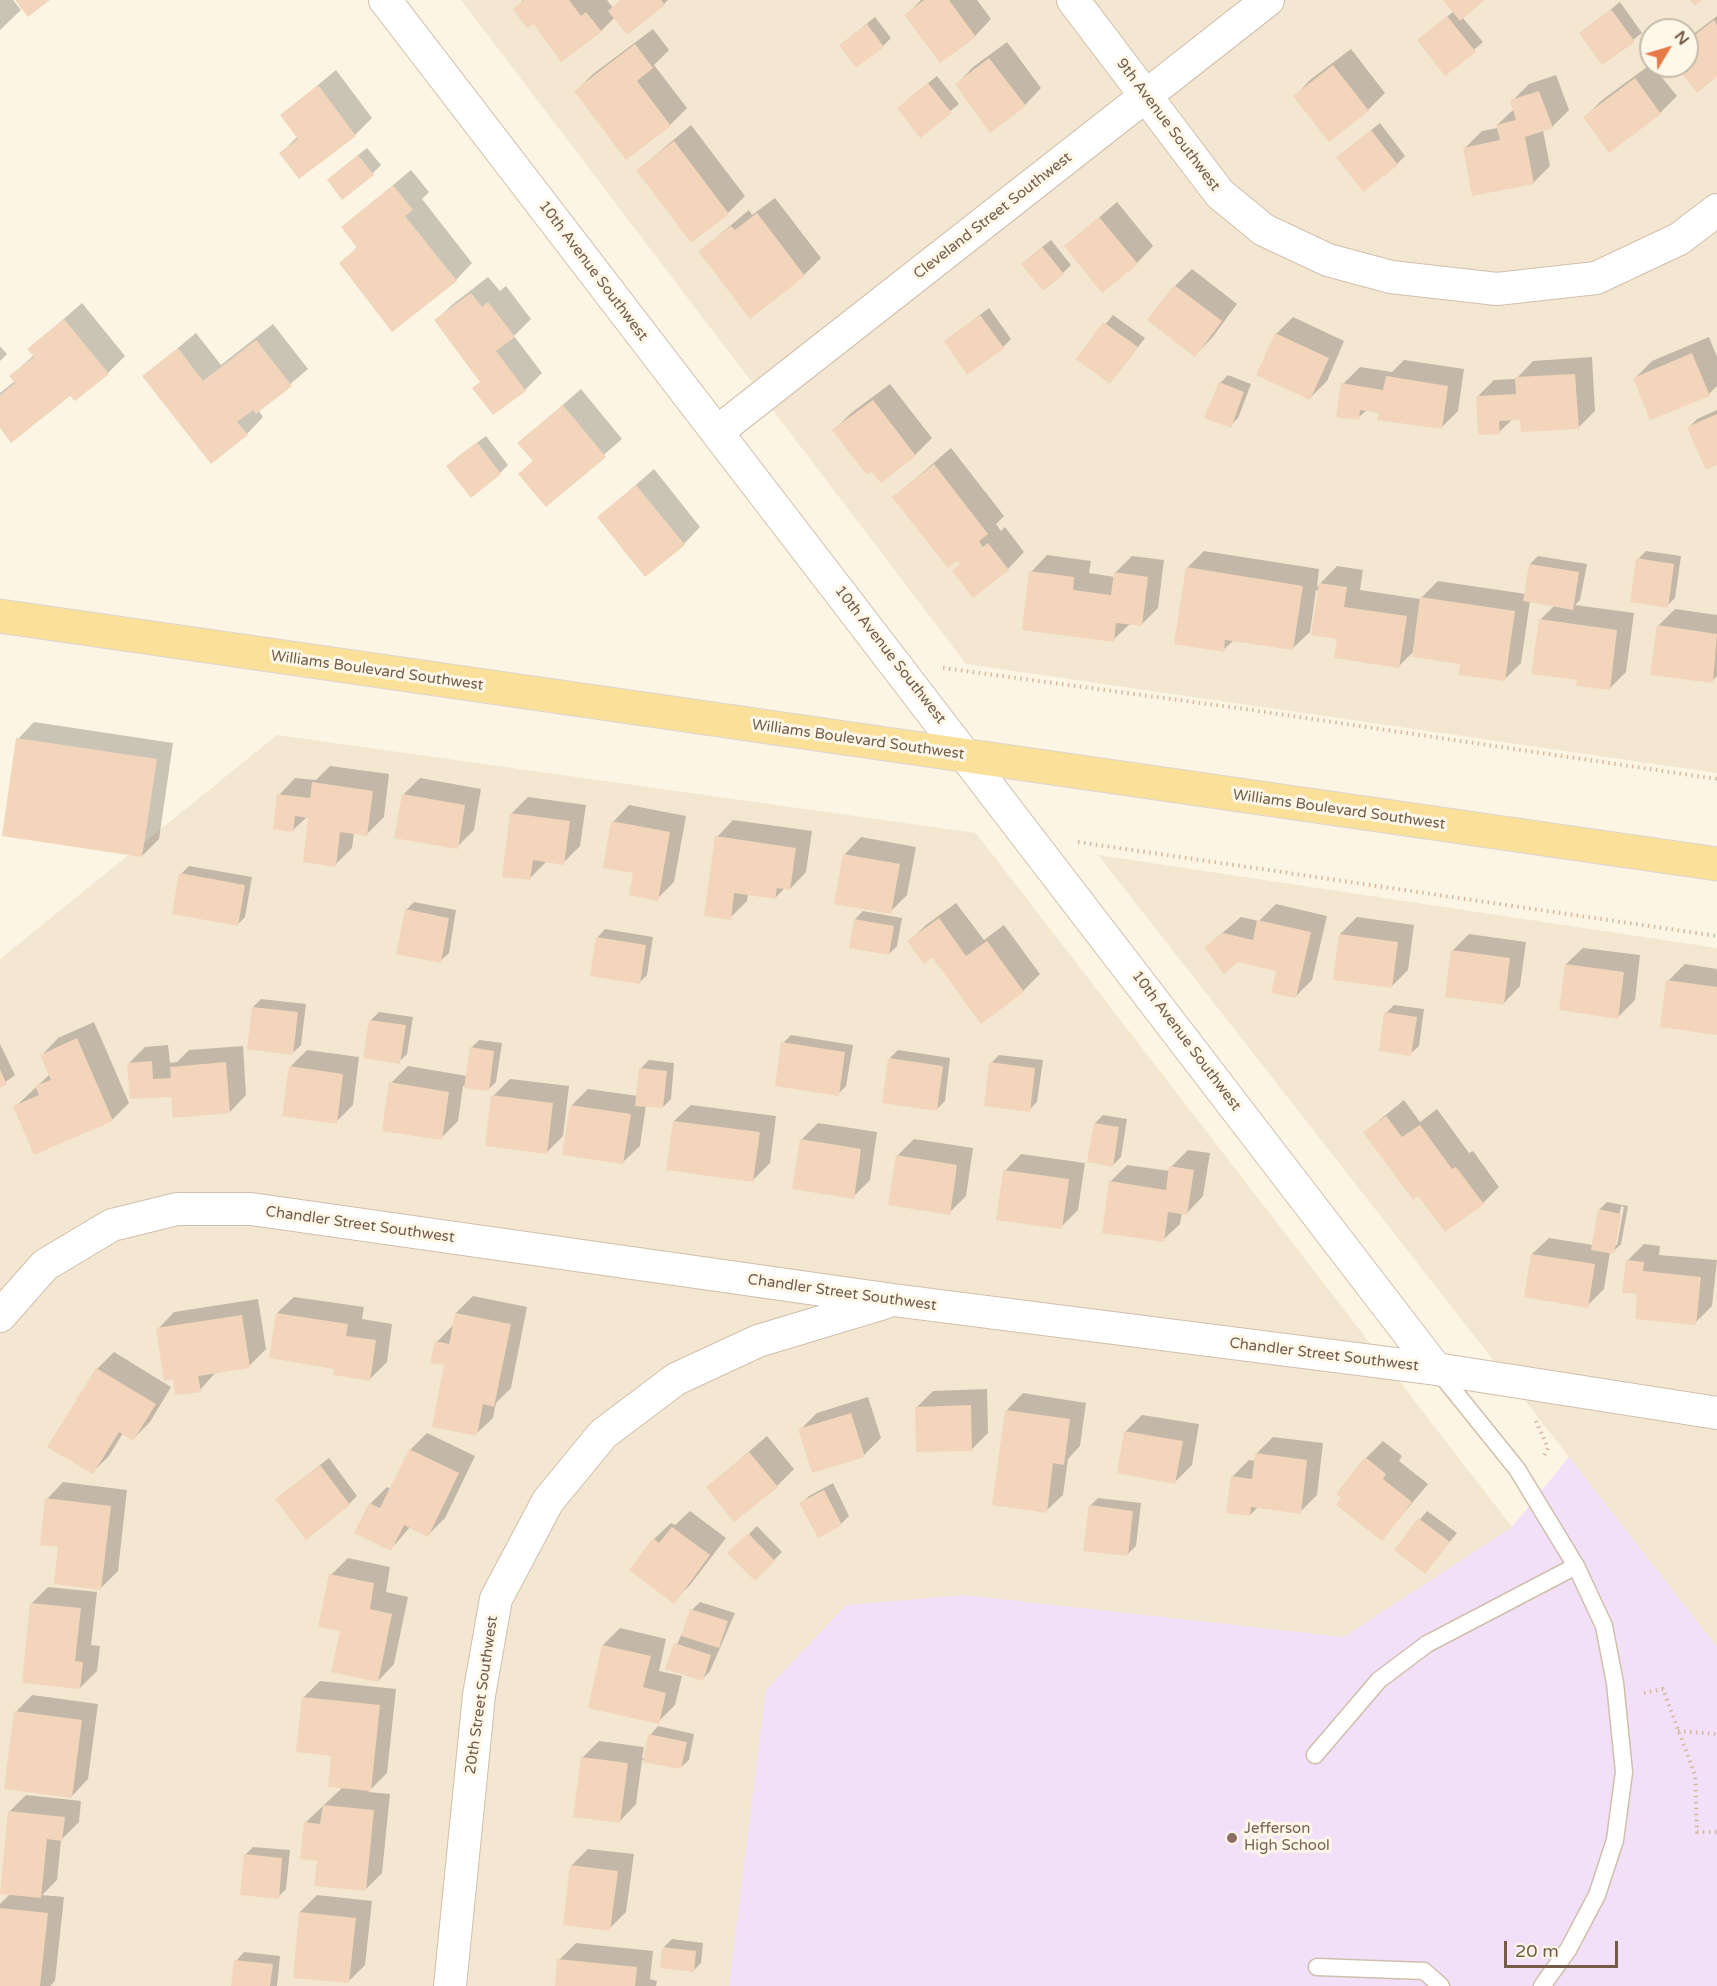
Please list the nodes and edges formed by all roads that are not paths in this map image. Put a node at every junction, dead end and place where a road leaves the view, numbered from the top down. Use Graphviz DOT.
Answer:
graph roads {
  1 [pos="385,0"];
  2 [pos="1072,0"];
  3 [pos="1268,0"];
  4 [pos="1146,96"];
  5 [pos="1717,210"];
  6 [pos="717,432"];
  7 [pos="0,616"];
  8 [pos="968,756"];
  9 [pos="1717,864"];
  10 [pos="893,1300"];
  11 [pos="0,1316"];
  12 [pos="1437,1369"];
  13 [pos="1717,1413"];
  14 [pos="1576,1566"];
  15 [pos="1315,1755"];
  16 [pos="1317,1967"];
  17 [pos="450,1986"];
  18 [pos="1441,1986"];
  19 [pos="1542,1986"];
  1 -- 6 [label="street, 10th Avenue Southwest"];
  2 -- 4 [label="street, 9th Avenue Southwest"];
  3 -- 4 [label="street, Cleveland Street Southwest"];
  4 -- 5 [label="street, 9th Avenue Southwest"];
  4 -- 6 [label="street, Cleveland Street Southwest"];
  6 -- 8 [label="street, 10th Avenue Southwest"];
  7 -- 8 [label="main road, Williams Boulevard Southwest"];
  8 -- 9 [label="main road, Williams Boulevard Southwest"];
  8 -- 12 [label="street, 10th Avenue Southwest"];
  10 -- 11 [label="street, Chandler Street Southwest"];
  10 -- 12 [label="street, Chandler Street Southwest"];
  10 -- 17 [label="street, 20th Street Southwest"];
  12 -- 13 [label="street, Chandler Street Southwest"];
  12 -- 14 [label="lane"];
  14 -- 15 [label="lane"];
  14 -- 19 [label="lane"];
  16 -- 18 [label="lane"];
}
